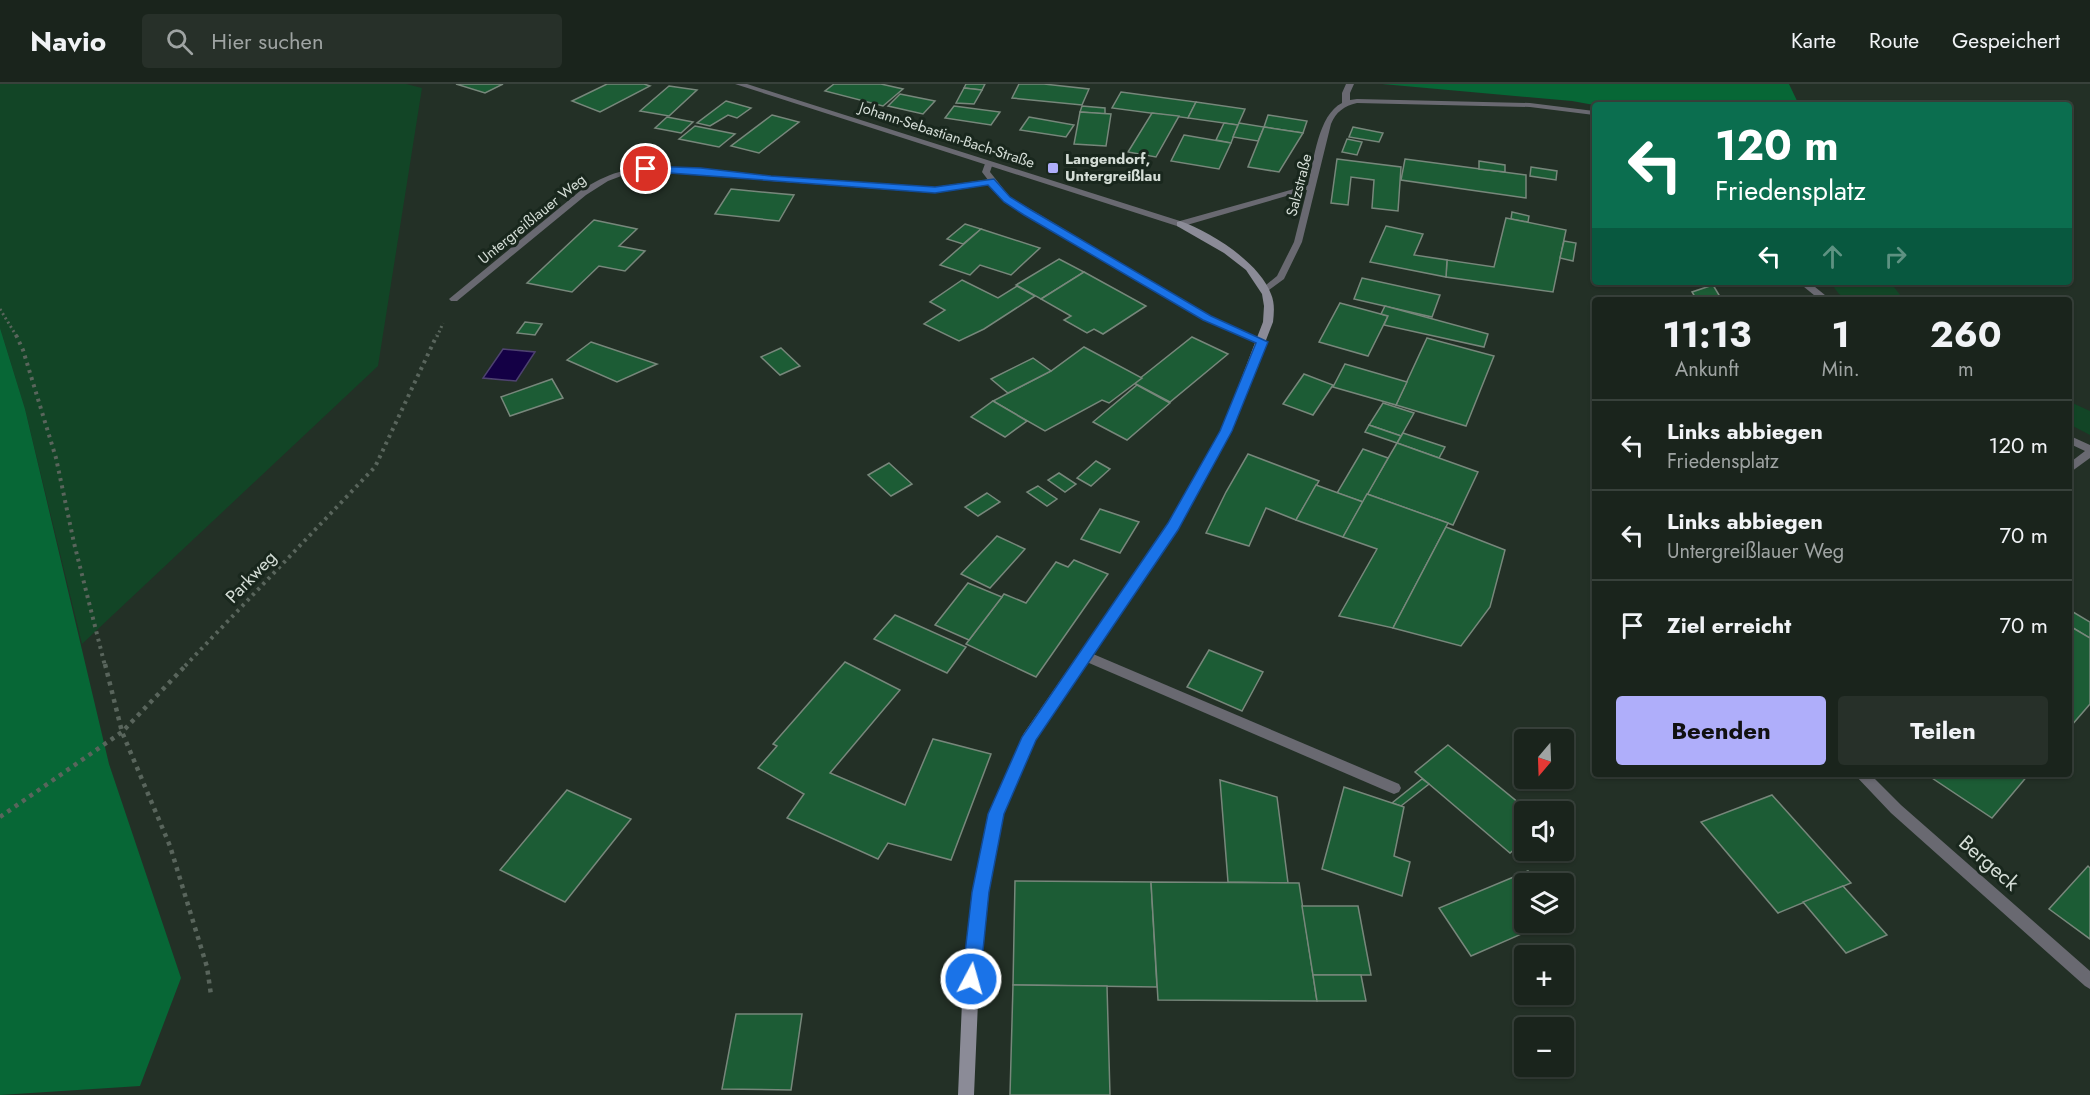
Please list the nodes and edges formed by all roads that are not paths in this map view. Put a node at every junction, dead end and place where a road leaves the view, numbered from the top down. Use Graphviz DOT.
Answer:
graph roads {
  1 [pos="740,84"];
  2 [pos="1350,84"];
  3 [pos="1346,103"];
  4 [pos="1592,112"];
  5 [pos="989,163"];
  6 [pos="991,182"];
  7 [pos="1312,186"];
  8 [pos="1180,224"];
  9 [pos="1807,285"];
  10 [pos="1265,290"];
  11 [pos="1822,297"];
  12 [pos="454,299"];
  13 [pos="1262,342"];
  14 [pos="2072,440"];
  15 [pos="2090,450"];
  16 [pos="2072,466"];
  17 [pos="1086,656"];
  18 [pos="1864,777"];
  19 [pos="1394,788"];
  20 [pos="2090,981"];
  21 [pos="966,1095"];
  1 -- 5 [label="street, Johann-Sebastian-Bach-Straße"];
  2 -- 3 [label="street, Salzstraße"];
  3 -- 4 [label="street"];
  3 -- 7 [label="street, Salzstraße"];
  5 -- 6 [label="street"];
  5 -- 8 [label="street, Johann-Sebastian-Bach-Straße"];
  6 -- 12 [label="street, Untergreißlauer Weg"];
  6 -- 13 [label="street"];
  7 -- 8 [label="street"];
  7 -- 10 [label="street, Salzstraße"];
  8 -- 10 [label="street, Johann-Sebastian-Bach-Straße"];
  9 -- 11 [label="street"];
  10 -- 13 [label="street"];
  13 -- 17 [label="street"];
  14 -- 15 [label="street"];
  15 -- 16 [label="street"];
  17 -- 19 [label="street"];
  17 -- 21 [label="street"];
  18 -- 20 [label="street, Bergeck"];
}
